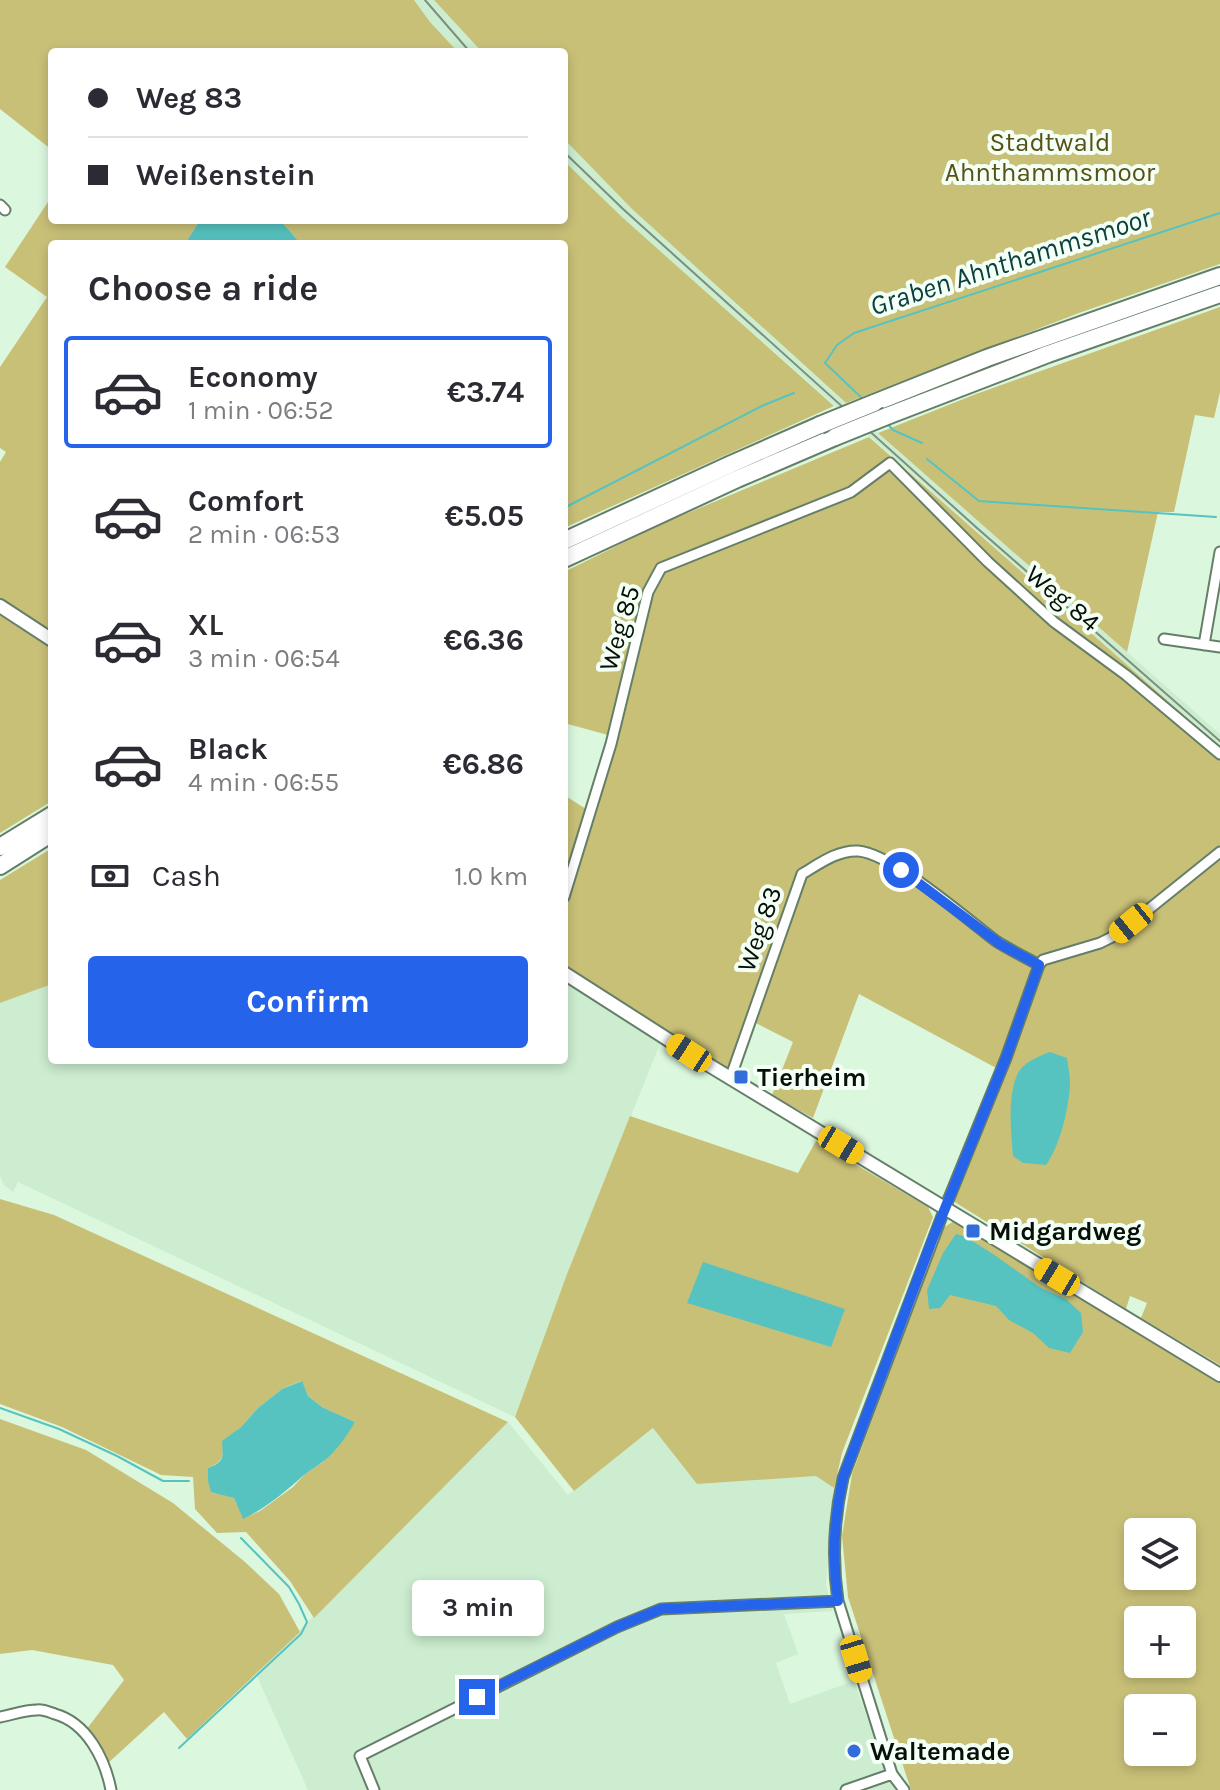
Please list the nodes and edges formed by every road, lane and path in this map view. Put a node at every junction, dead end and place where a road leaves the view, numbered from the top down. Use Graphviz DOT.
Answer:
graph roads {
  1 [pos="1220,276"];
  2 [pos="1220,294"];
  3 [pos="890,463"];
  4 [pos="568,539"];
  5 [pos="1220,552"];
  6 [pos="568,557"];
  7 [pos="0,606"];
  8 [pos="48,637"];
  9 [pos="1164,639"];
  10 [pos="1204,645"];
  11 [pos="1220,647"];
  12 [pos="1220,754"];
  13 [pos="48,817"];
  14 [pos="48,836"];
  15 [pos="0,847"];
  16 [pos="1220,852"];
  17 [pos="0,866"];
  18 [pos="568,884"];
  19 [pos="1039,965"];
  20 [pos="568,976"];
  21 [pos="730,1079"];
  22 [pos="945,1208"];
  23 [pos="1220,1375"];
  24 [pos="838,1601"];
  25 [pos="0,1717"];
  26 [pos="892,1774"];
  27 [pos="111,1790"];
  28 [pos="374,1790"];
  29 [pos="846,1790"];
  30 [pos="904,1790"];
  1 -- 4 [label="highway, bridge"];
  2 -- 6 [label="highway, bridge"];
  3 -- 12 [label="street, Weg 84"];
  3 -- 18 [label="street, Weg 85"];
  5 -- 10 [label="street"];
  7 -- 8 [label="street"];
  9 -- 10 [label="street"];
  10 -- 11 [label="street"];
  13 -- 15 [label="highway"];
  14 -- 17 [label="highway"];
  16 -- 19 [label="street"];
  19 -- 21 [label="street, Weg 83"];
  19 -- 22 [label="street"];
  20 -- 21 [label="street"];
  21 -- 22 [label="street"];
  22 -- 23 [label="street"];
  22 -- 24 [label="street"];
  24 -- 26 [label="street"];
  24 -- 28 [label="street"];
  25 -- 27 [label="street"];
  26 -- 29 [label="street"];
  26 -- 30 [label="street"];
}
